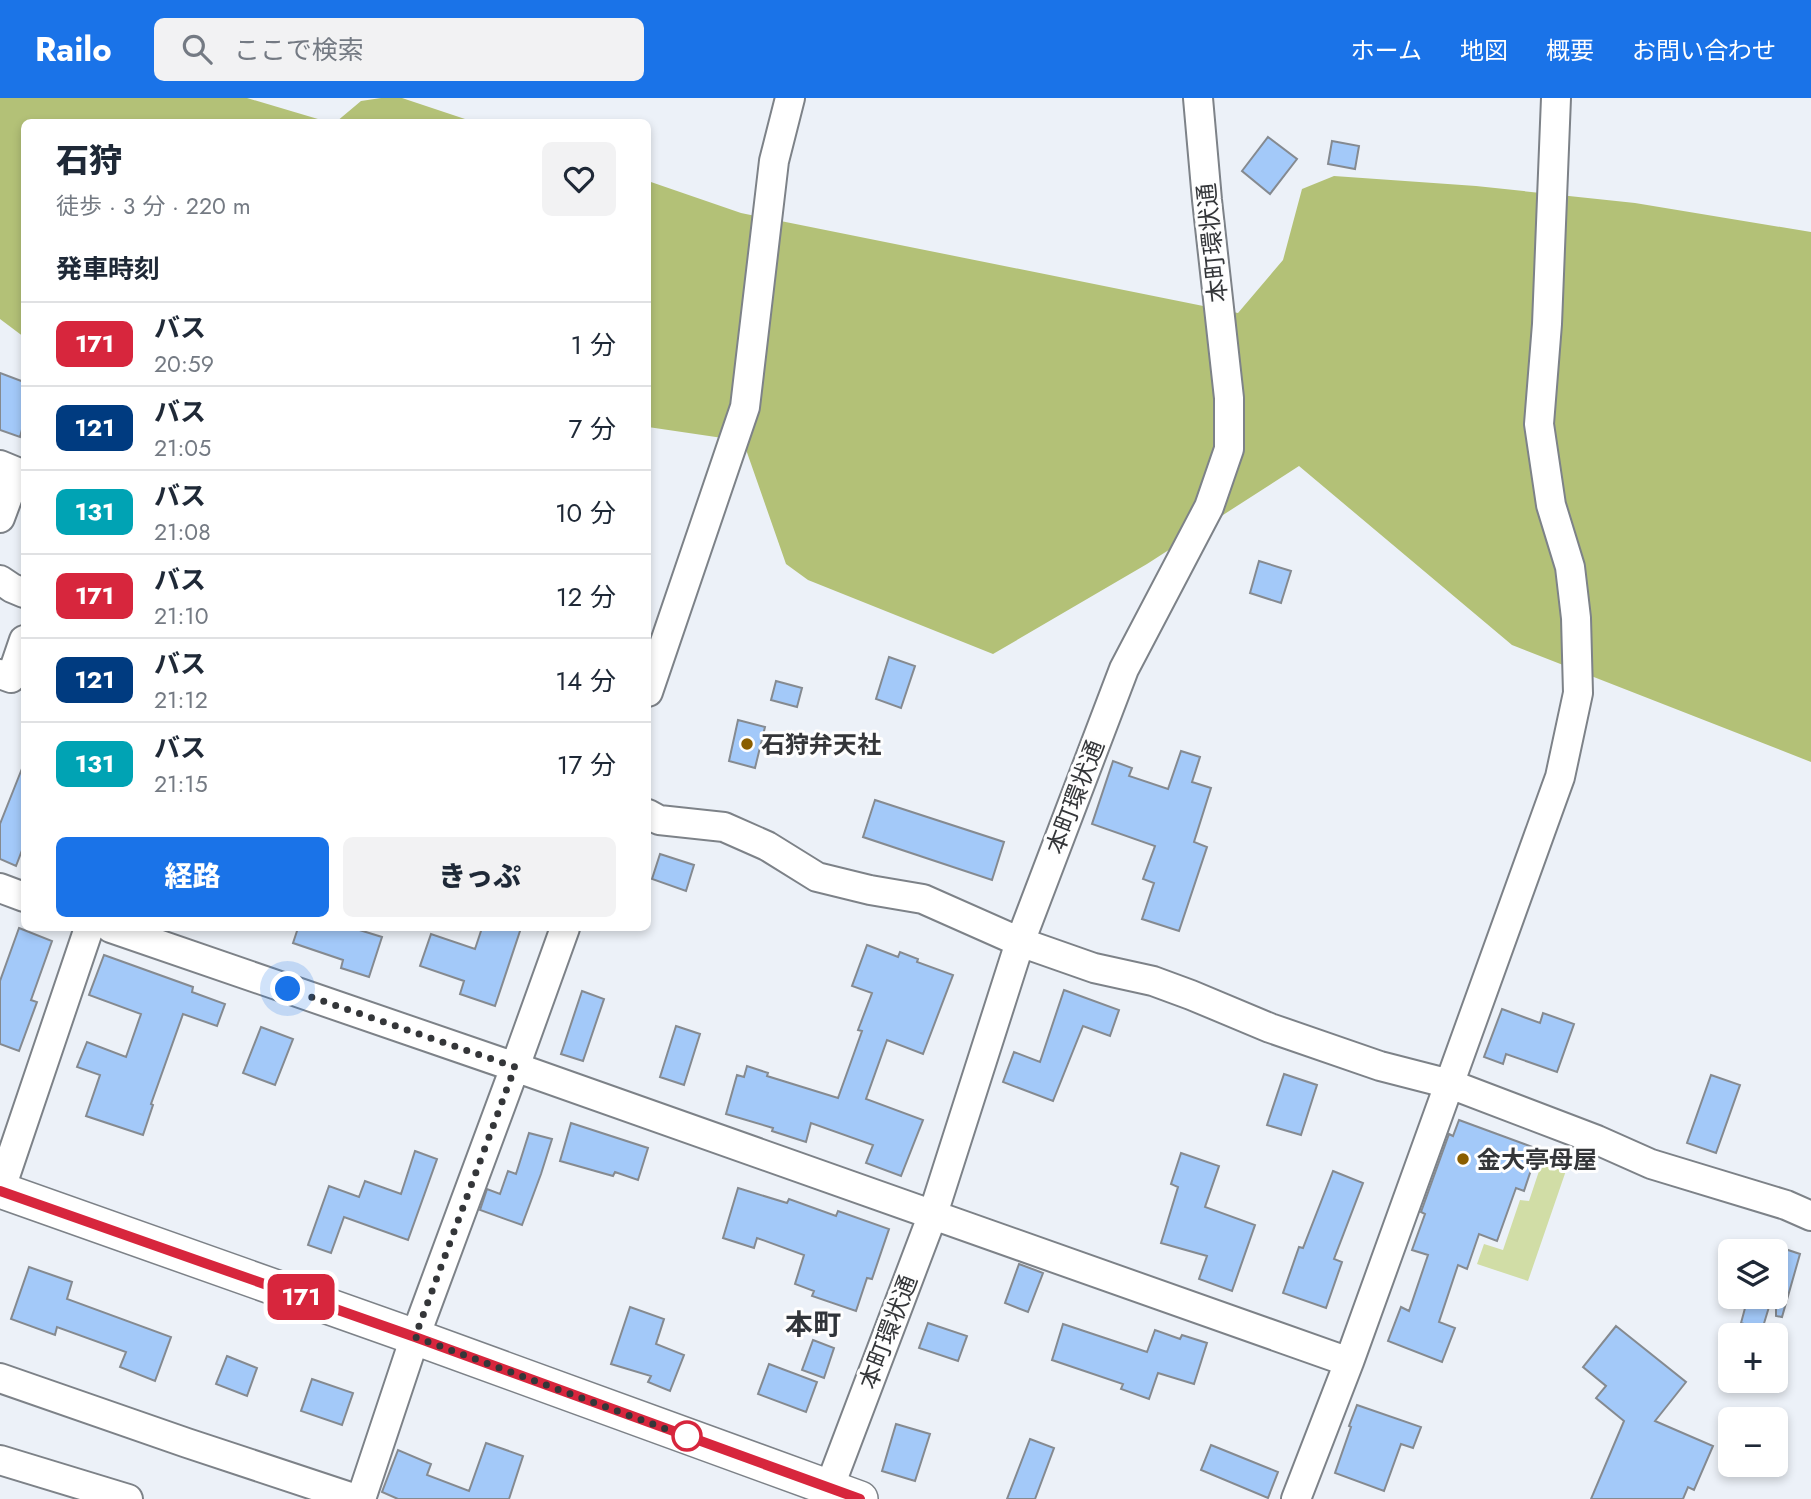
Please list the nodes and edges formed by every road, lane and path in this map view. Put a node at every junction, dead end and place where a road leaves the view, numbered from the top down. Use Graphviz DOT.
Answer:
graph roads {
  1 [pos="790,98"];
  2 [pos="1198,98"];
  3 [pos="1556,98"];
  4 [pos="0,466"];
  5 [pos="0,518"];
  6 [pos="0,580"];
  7 [pos="21,592"];
  8 [pos="21,649"];
  9 [pos="0,674"];
  10 [pos="651,683"];
  11 [pos="651,816"];
  12 [pos="0,888"];
  13 [pos="21,896"];
  14 [pos="88,931"];
  15 [pos="120,931"];
  16 [pos="564,931"];
  17 [pos="1020,942"];
  18 [pos="515,1067"];
  19 [pos="1450,1084"];
  20 [pos="0,1191"];
  21 [pos="933,1214"];
  22 [pos="1811,1216"];
  23 [pos="415,1337"];
  24 [pos="1349,1362"];
  25 [pos="0,1378"];
  26 [pos="0,1460"];
  27 [pos="838,1495"];
  28 [pos="128,1499"];
  29 [pos="359,1499"];
  30 [pos="1296,1499"];
  1 -- 10 [label="street"];
  2 -- 17 [label="street, 本町環状通"];
  3 -- 19 [label="street"];
  4 -- 5 [label="street"];
  6 -- 7 [label="street"];
  8 -- 9 [label="street"];
  11 -- 17 [label="street"];
  12 -- 13 [label="street"];
  14 -- 20 [label="street"];
  15 -- 18 [label="street"];
  16 -- 18 [label="street"];
  17 -- 19 [label="street"];
  17 -- 21 [label="street, 本町環状通"];
  18 -- 21 [label="street"];
  18 -- 23 [label="street"];
  19 -- 22 [label="street"];
  19 -- 24 [label="street"];
  20 -- 23 [label="main road"];
  21 -- 24 [label="street"];
  21 -- 27 [label="street, 本町環状通"];
  23 -- 27 [label="main road"];
  23 -- 29 [label="street"];
  24 -- 30 [label="street"];
  25 -- 29 [label="street"];
  26 -- 28 [label="street"];
}
